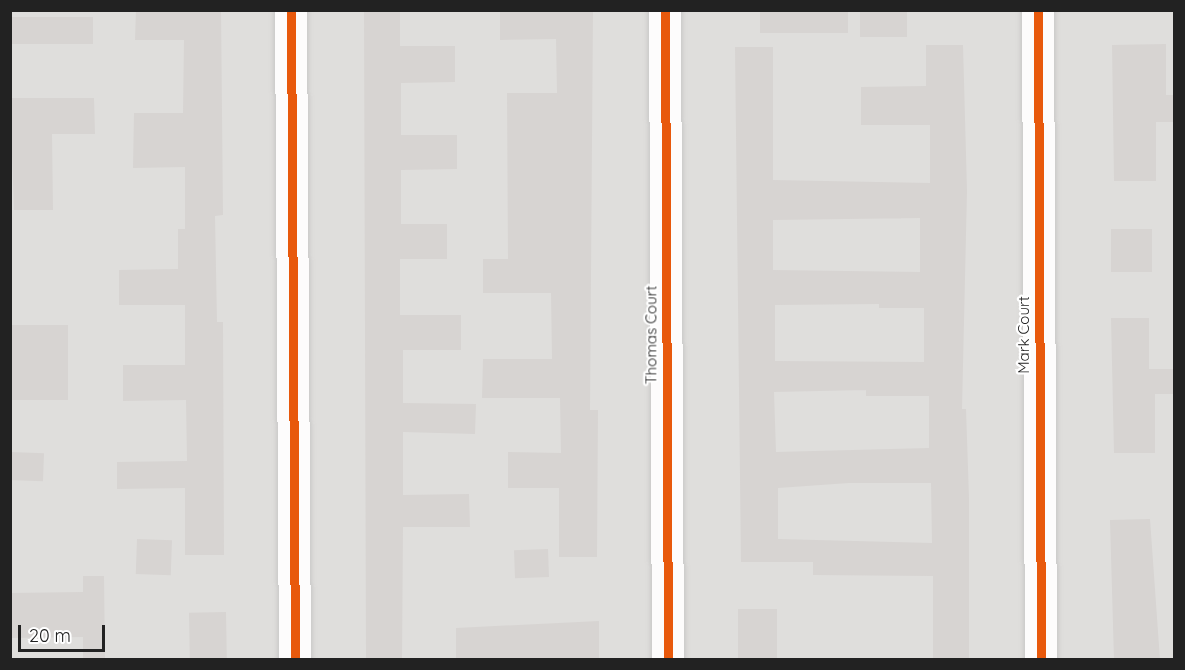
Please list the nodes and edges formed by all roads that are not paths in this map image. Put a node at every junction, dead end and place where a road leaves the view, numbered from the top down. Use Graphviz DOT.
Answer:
graph roads {
  1 [pos="291,10"];
  2 [pos="665,10"];
  3 [pos="1038,10"];
  4 [pos="295,660"];
  5 [pos="668,660"];
  6 [pos="1041,660"];
  1 -- 4 [label="street"];
  2 -- 5 [label="street, Thomas Court"];
  3 -- 6 [label="street, Mark Court"];
}
